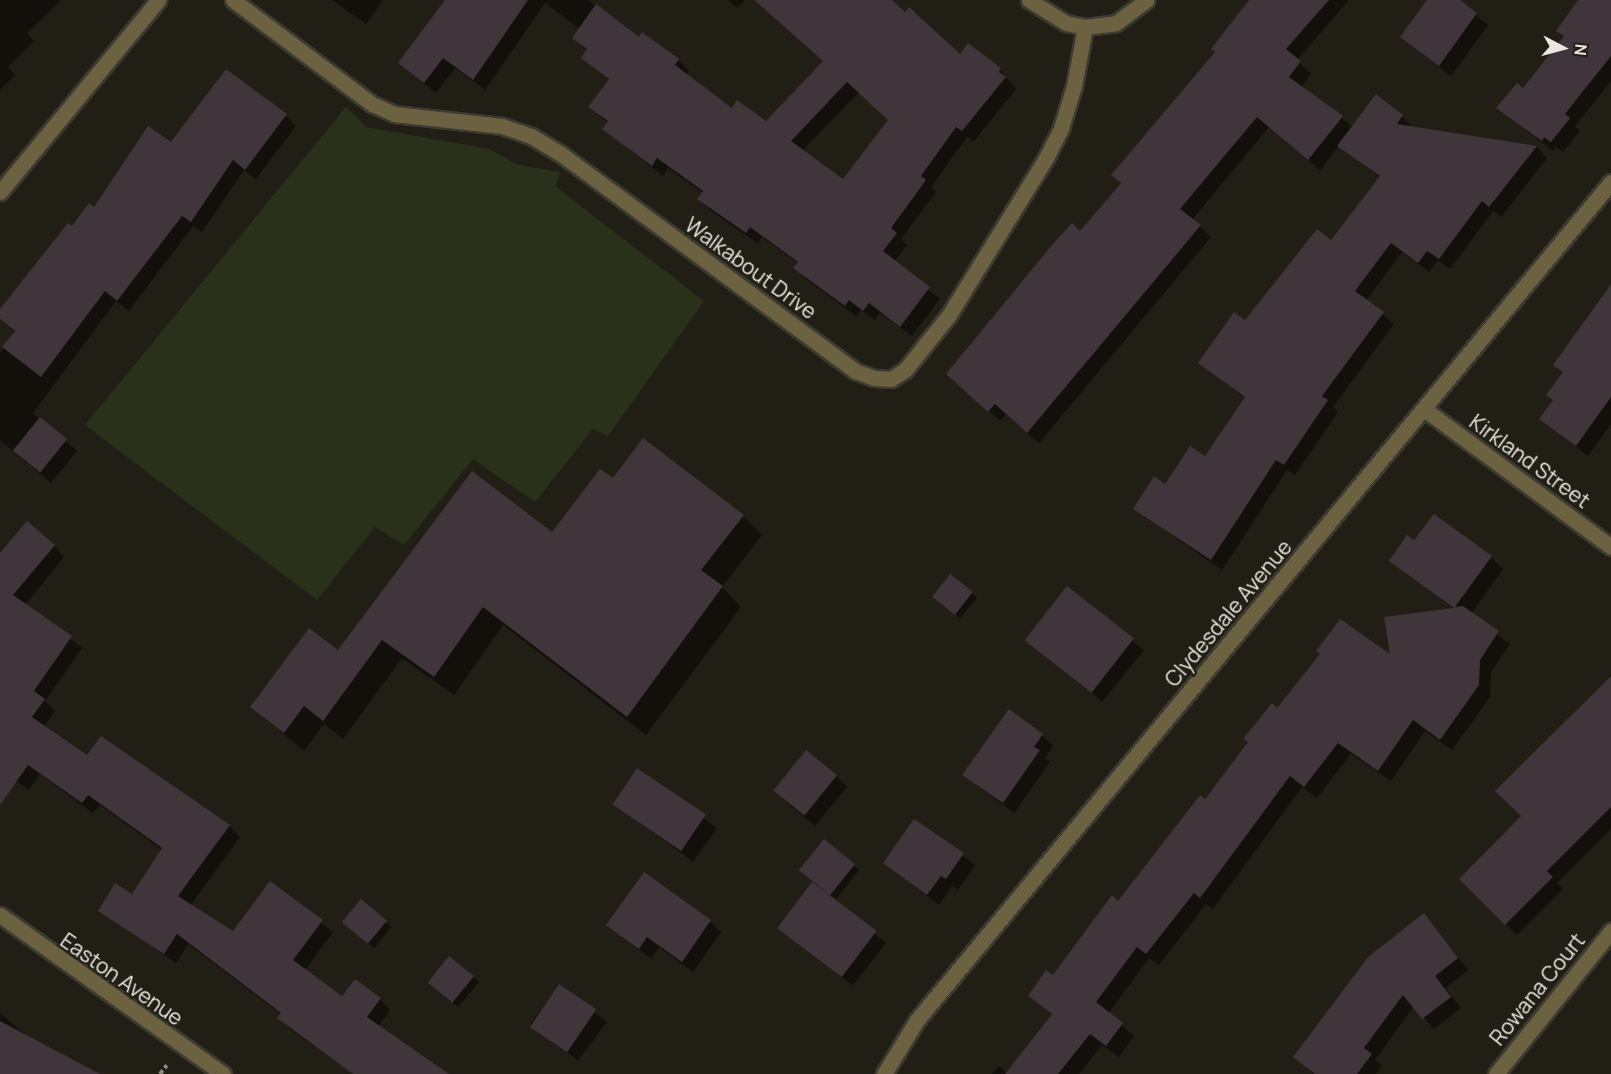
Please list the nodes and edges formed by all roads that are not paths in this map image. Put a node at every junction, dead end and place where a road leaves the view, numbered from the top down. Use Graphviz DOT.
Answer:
graph roads {
  1 [pos="158,0"];
  2 [pos="233,0"];
  3 [pos="1029,0"];
  4 [pos="1146,0"];
  5 [pos="1085,27"];
  6 [pos="1611,182"];
  7 [pos="0,192"];
  8 [pos="1424,409"];
  9 [pos="1611,547"];
  10 [pos="0,915"];
  11 [pos="1611,931"];
  12 [pos="223,1074"];
  13 [pos="884,1074"];
  14 [pos="1496,1074"];
  1 -- 7 [label="street"];
  2 -- 5 [label="street, Walkabout Drive"];
  3 -- 5 [label="street"];
  4 -- 5 [label="street"];
  6 -- 8 [label="street, Clydesdale Avenue"];
  8 -- 9 [label="street, Kirkland Street"];
  8 -- 13 [label="street, Clydesdale Avenue"];
  10 -- 12 [label="street, Easton Avenue"];
  11 -- 14 [label="street, Rowana Court"];
}
